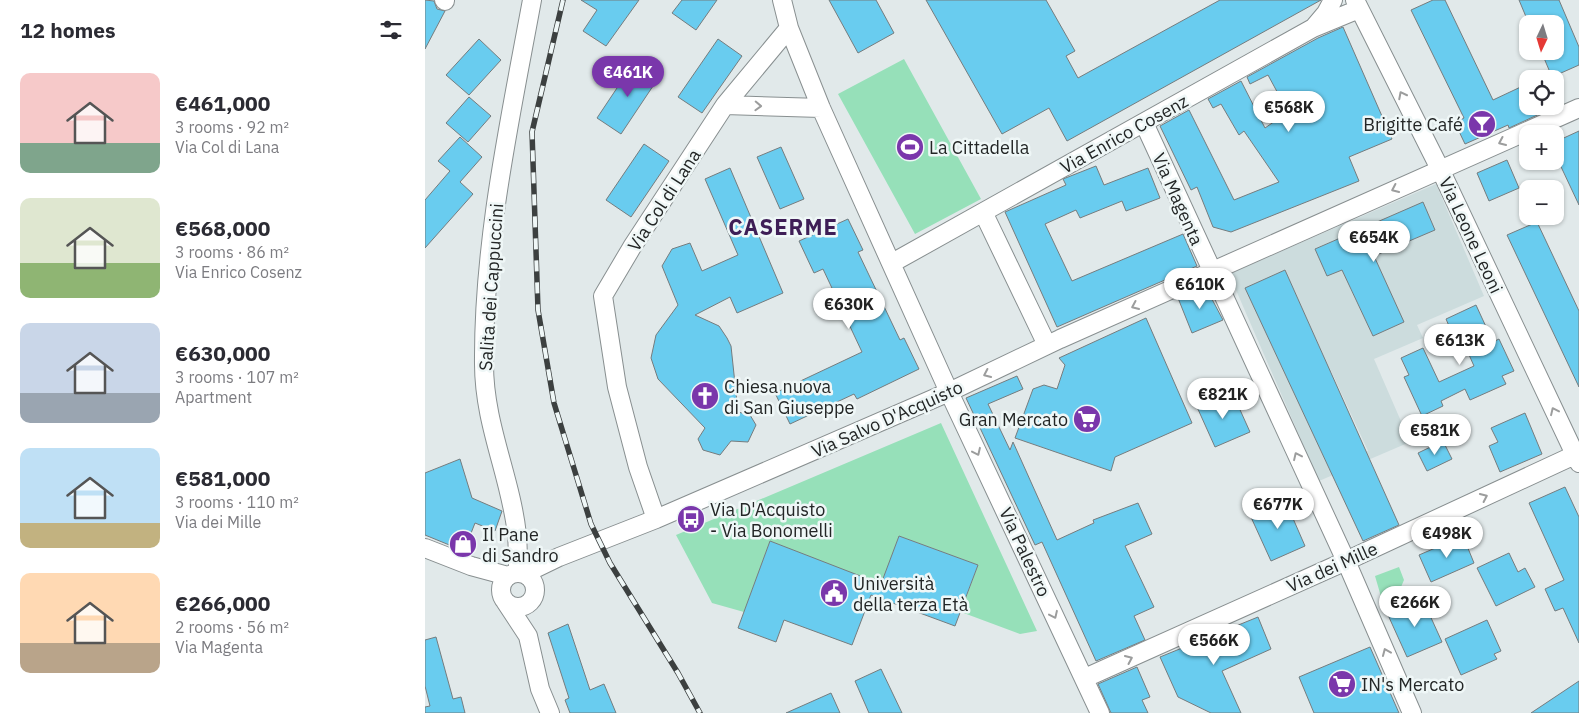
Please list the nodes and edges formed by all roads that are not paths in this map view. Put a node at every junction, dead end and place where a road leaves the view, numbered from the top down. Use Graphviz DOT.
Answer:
graph roads {
  1 [pos="532,0"];
  2 [pos="783,0"];
  3 [pos="1333,0"];
  4 [pos="1357,4"];
  5 [pos="789,28"];
  6 [pos="1313,28"];
  7 [pos="725,105"];
  8 [pos="821,108"];
  9 [pos="1579,108"];
  10 [pos="1143,122"];
  11 [pos="1440,169"];
  12 [pos="984,214"];
  13 [pos="892,263"];
  14 [pos="1211,273"];
  15 [pos="1047,345"];
  16 [pos="949,392"];
  17 [pos="1578,457"];
  18 [pos="656,520"];
  19 [pos="425,548"];
  20 [pos="1346,561"];
  21 [pos="518,585"];
  22 [pos="528,636"];
  23 [pos="1085,678"];
  24 [pos="550,713"];
  25 [pos="1099,713"];
  26 [pos="1412,713"];
  1 -- 21 [label="street, Salita dei Cappuccini"];
  2 -- 5 [label="street"];
  3 -- 6 [label="street"];
  4 -- 6 [label="street, Via Enrico Cosenz"];
  11 -- 4 [label="street, Via Leone Leoni, one-way"];
  5 -- 7 [label="street, Via Col di Lana"];
  5 -- 8 [label="street"];
  6 -- 10 [label="street, Via Enrico Cosenz"];
  7 -- 8 [label="street, one-way"];
  7 -- 18 [label="street, Via Col di Lana"];
  8 -- 13 [label="street, Via Palestro"];
  9 -- 11 [label="street, Via Salvo D'Acquisto, one-way"];
  10 -- 12 [label="street, Via Enrico Cosenz"];
  10 -- 14 [label="street, Via Magenta"];
  11 -- 14 [label="street, Via Salvo D'Acquisto, one-way"];
  17 -- 11 [label="street, Via Leone Leoni, one-way"];
  12 -- 13 [label="street, Via Enrico Cosenz"];
  12 -- 15 [label="street"];
  13 -- 16 [label="street, Via Palestro"];
  14 -- 15 [label="street, Via Salvo D'Acquisto, one-way"];
  20 -- 14 [label="street, Via Magenta, one-way"];
  15 -- 16 [label="street, Via Salvo D'Acquisto, one-way"];
  16 -- 18 [label="street, Via Salvo D'Acquisto"];
  16 -- 23 [label="street, Via Palestro, one-way"];
  20 -- 17 [label="street, Via dei Mille, one-way"];
  18 -- 21 [label="street, Via Salvo D'Acquisto"];
  19 -- 21 [label="street"];
  23 -- 20 [label="street, Via dei Mille, one-way"];
  26 -- 20 [label="street, Via Magenta, one-way"];
  21 -- 22 [label="street"];
  21 -- 22 [label="street, Salita dei Cappuccini"];
  22 -- 24 [label="street"];
  23 -- 25 [label="street, Via Palestro"];
}
